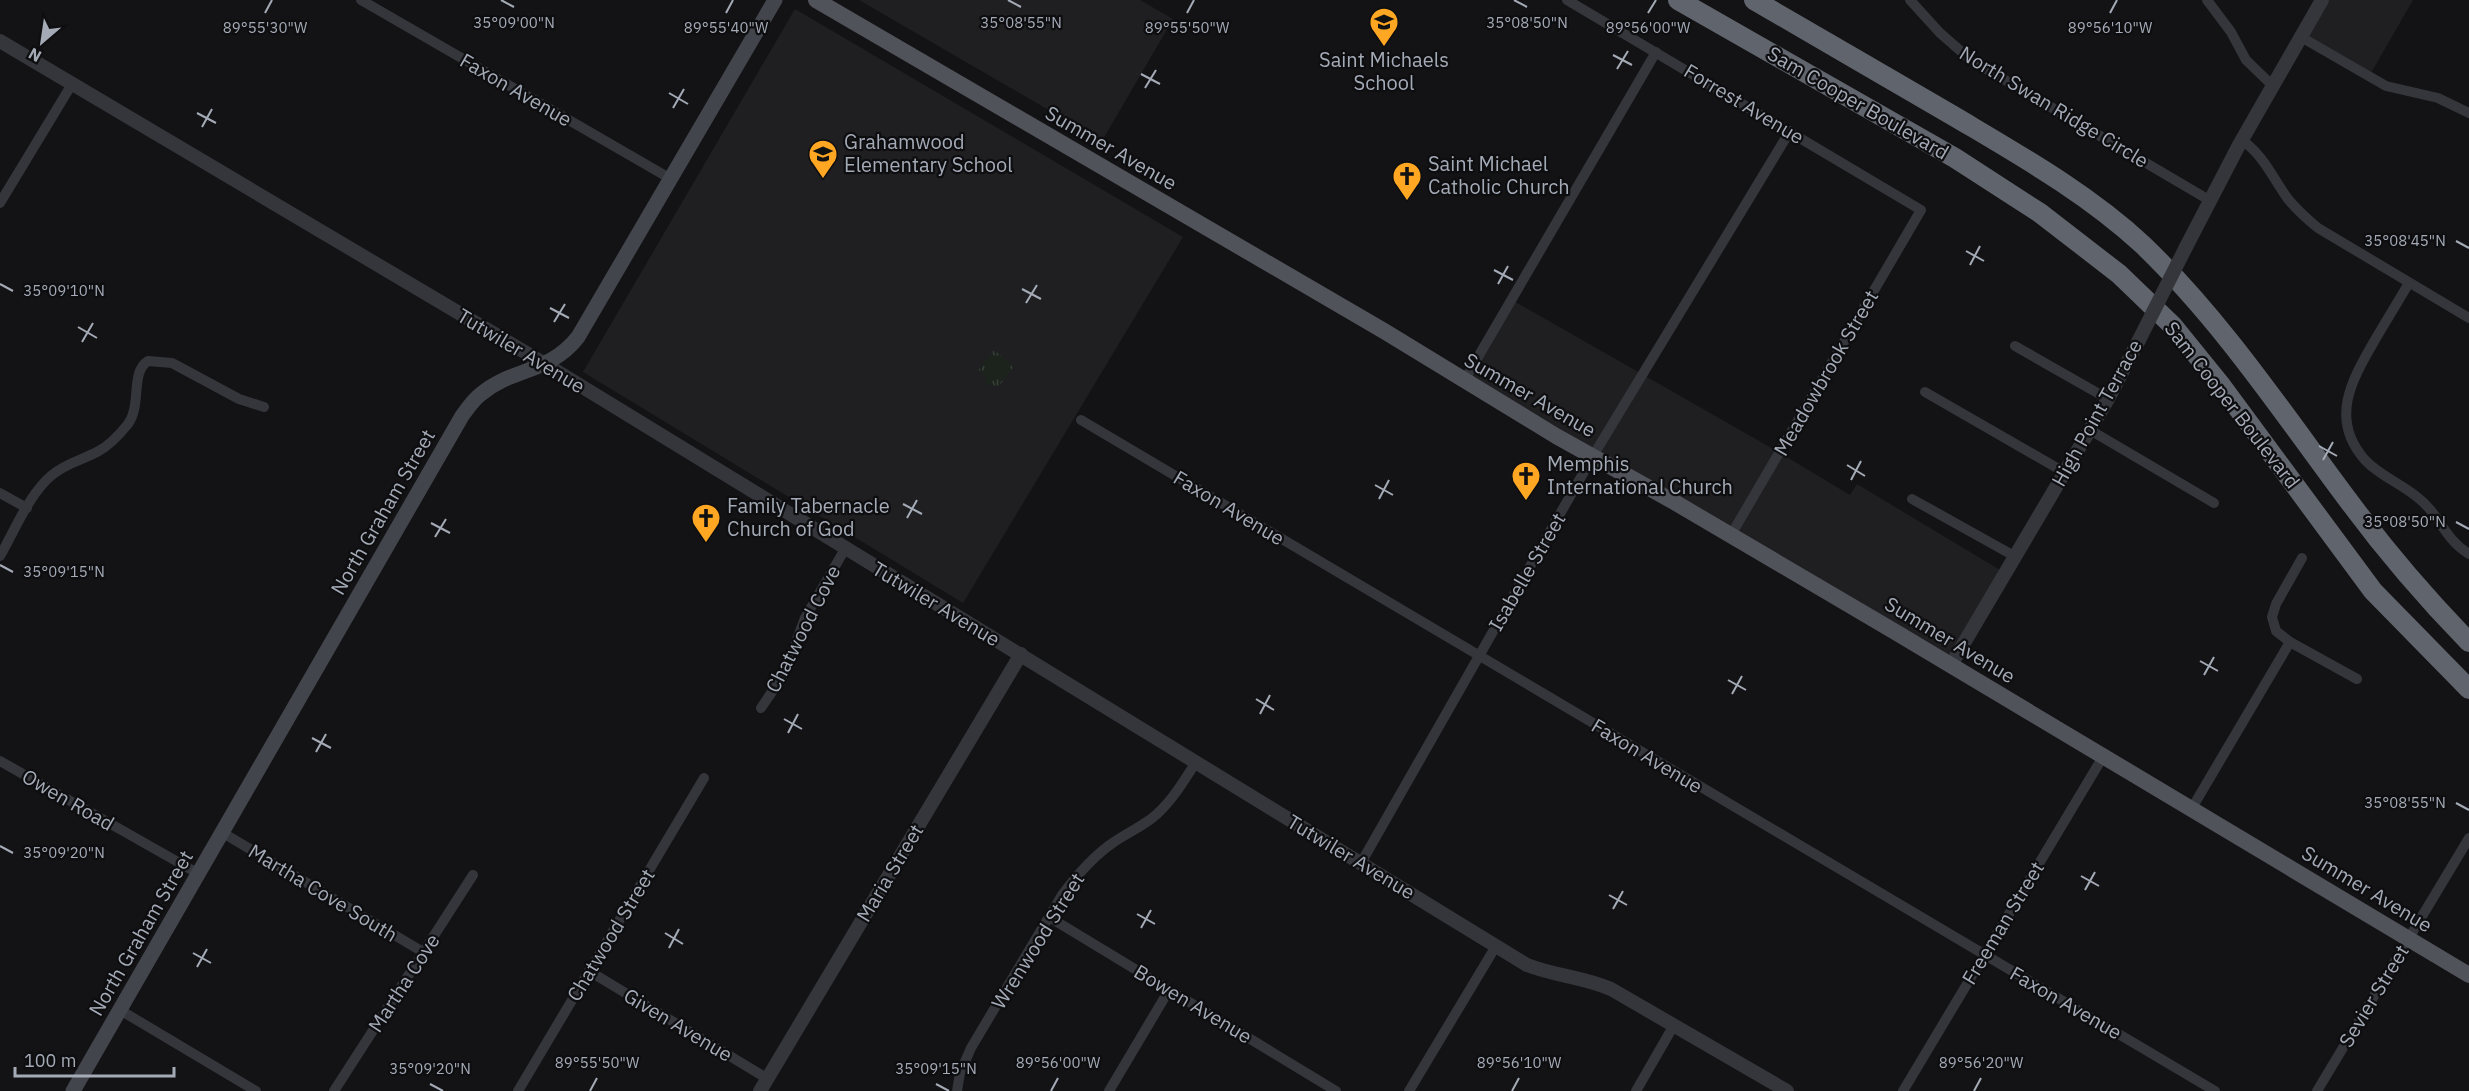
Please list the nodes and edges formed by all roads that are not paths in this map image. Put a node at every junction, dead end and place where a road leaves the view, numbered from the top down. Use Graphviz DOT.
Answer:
graph roads {
  1 [pos="362,0"];
  2 [pos="776,0"];
  3 [pos="816,0"];
  4 [pos="1567,0"];
  5 [pos="1678,0"];
  6 [pos="1754,0"];
  7 [pos="1910,0"];
  8 [pos="2207,0"];
  9 [pos="2322,0"];
  10 [pos="2301,37"];
  11 [pos="0,41"];
  12 [pos="1656,52"];
  13 [pos="72,84"];
  14 [pos="2273,86"];
  15 [pos="2469,113"];
  16 [pos="1790,131"];
  17 [pos="2242,140"];
  18 [pos="671,179"];
  19 [pos="2209,200"];
  20 [pos="0,203"];
  21 [pos="1921,210"];
  22 [pos="2409,283"];
  23 [pos="2469,318"];
  24 [pos="2015,346"];
  25 [pos="545,364"];
  26 [pos="1464,381"];
  27 [pos="1925,392"];
  28 [pos="2109,399"];
  29 [pos="264,407"];
  30 [pos="1080,420"];
  31 [pos="2090,430"];
  32 [pos="1593,456"];
  33 [pos="2064,472"];
  34 [pos="0,493"];
  35 [pos="1912,499"];
  36 [pos="2214,503"];
  37 [pos="27,508"];
  38 [pos="1731,536"];
  39 [pos="845,549"];
  40 [pos="2469,554"];
  41 [pos="0,556"];
  42 [pos="2016,557"];
  43 [pos="2302,558"];
  44 [pos="2373,591"];
  45 [pos="2433,605"];
  46 [pos="2469,634"];
  47 [pos="2290,642"];
  48 [pos="2469,642"];
  49 [pos="1021,654"];
  50 [pos="1479,657"];
  51 [pos="1951,665"];
  52 [pos="2357,679"];
  53 [pos="2469,689"];
  54 [pos="2469,703"];
  55 [pos="760,708"];
  56 [pos="2104,755"];
  57 [pos="0,761"];
  58 [pos="1196,762"];
  59 [pos="704,778"];
  60 [pos="2192,808"];
  61 [pos="223,833"];
  62 [pos="2469,838"];
  63 [pos="1361,863"];
  64 [pos="199,874"];
  65 [pos="473,875"];
  66 [pos="1049,917"];
  67 [pos="2409,939"];
  68 [pos="1496,946"];
  69 [pos="423,952"];
  70 [pos="1984,955"];
  71 [pos="589,971"];
  72 [pos="2469,975"];
  73 [pos="1169,990"];
  74 [pos="120,1010"];
  75 [pos="1674,1025"];
  76 [pos="764,1085"];
  77 [pos="73,1091"];
  78 [pos="256,1091"];
  79 [pos="334,1091"];
  80 [pos="518,1091"];
  81 [pos="957,1091"];
  82 [pos="1109,1091"];
  83 [pos="1336,1091"];
  84 [pos="1408,1091"];
  85 [pos="1636,1091"];
  86 [pos="1787,1091"];
  87 [pos="1903,1091"];
  88 [pos="2215,1091"];
  89 [pos="2317,1091"];
  1 -- 18 [label="street, Faxon Avenue"];
  2 -- 18 [label="main road, North Graham Street"];
  3 -- 26 [label="main road, Summer Avenue"];
  4 -- 12 [label="street, Forrest Avenue"];
  5 -- 44 [label="highway, Sam Cooper Boulevard"];
  6 -- 45 [label="highway, Sam Cooper Boulevard"];
  7 -- 19 [label="street, North Swan Ridge Circle"];
  8 -- 14 [label="street"];
  9 -- 10 [label="street, High Point Terrace"];
  10 -- 14 [label="street, High Point Terrace"];
  10 -- 15 [label="street"];
  11 -- 13 [label="street, Tutwiler Avenue"];
  12 -- 16 [label="street, Forrest Avenue"];
  12 -- 26 [label="street"];
  13 -- 20 [label="street"];
  13 -- 25 [label="street, Tutwiler Avenue"];
  14 -- 17 [label="street, High Point Terrace"];
  16 -- 21 [label="street, Forrest Avenue"];
  16 -- 32 [label="street, Isabelle Street"];
  17 -- 19 [label="street, High Point Terrace"];
  17 -- 22 [label="street"];
  18 -- 25 [label="main road, North Graham Street"];
  19 -- 28 [label="street, High Point Terrace, bridge"];
  21 -- 38 [label="street, Meadowbrook Street"];
  22 -- 23 [label="street"];
  22 -- 40 [label="street"];
  24 -- 28 [label="street"];
  25 -- 39 [label="street, Tutwiler Avenue"];
  25 -- 61 [label="main road, North Graham Street"];
  26 -- 32 [label="main road, Summer Avenue"];
  27 -- 33 [label="street"];
  28 -- 31 [label="street, High Point Terrace"];
  29 -- 37 [label="street"];
  30 -- 50 [label="street, Faxon Avenue"];
  31 -- 33 [label="street, High Point Terrace"];
  31 -- 36 [label="street"];
  32 -- 38 [label="main road, Summer Avenue"];
  32 -- 50 [label="street, Isabelle Street"];
  33 -- 42 [label="street, High Point Terrace"];
  34 -- 37 [label="street"];
  35 -- 42 [label="street"];
  37 -- 41 [label="street"];
  38 -- 51 [label="main road, Summer Avenue"];
  39 -- 49 [label="street, Tutwiler Avenue"];
  39 -- 55 [label="street, Chatwood Cove"];
  42 -- 51 [label="street, High Point Terrace"];
  43 -- 47 [label="street"];
  44 -- 53 [label="highway, Sam Cooper Boulevard"];
  44 -- 54 [label="highway"];
  45 -- 46 [label="highway"];
  45 -- 48 [label="highway, Sam Cooper Boulevard"];
  47 -- 52 [label="street"];
  47 -- 60 [label="street"];
  49 -- 58 [label="street, Tutwiler Avenue"];
  49 -- 76 [label="street, Maria Street"];
  50 -- 63 [label="street, Isabelle Street"];
  50 -- 70 [label="street, Faxon Avenue"];
  51 -- 56 [label="main road, Summer Avenue"];
  56 -- 60 [label="main road, Summer Avenue"];
  56 -- 70 [label="street, Freeman Street"];
  57 -- 64 [label="street, Owen Road"];
  58 -- 63 [label="street, Tutwiler Avenue"];
  58 -- 66 [label="street, Wrenwood Street"];
  59 -- 71 [label="street, Chatwood Street"];
  60 -- 67 [label="main road, Summer Avenue"];
  61 -- 64 [label="main road, North Graham Street"];
  61 -- 69 [label="street, Martha Cove South"];
  62 -- 67 [label="street, Sevier Street"];
  63 -- 68 [label="street, Tutwiler Avenue"];
  64 -- 74 [label="main road, North Graham Street"];
  65 -- 69 [label="street, Martha Cove"];
  66 -- 73 [label="street, Bowen Avenue"];
  66 -- 81 [label="street, Wrenwood Street"];
  67 -- 72 [label="main road, Summer Avenue"];
  67 -- 89 [label="street, Sevier Street"];
  68 -- 75 [label="street, Tutwiler Avenue"];
  68 -- 84 [label="street"];
  69 -- 79 [label="street, Martha Cove"];
  70 -- 87 [label="street, Freeman Street"];
  70 -- 88 [label="street, Faxon Avenue"];
  71 -- 76 [label="street, Given Avenue"];
  71 -- 80 [label="street, Chatwood Street"];
  73 -- 82 [label="street"];
  73 -- 83 [label="street, Bowen Avenue"];
  74 -- 77 [label="main road, North Graham Street"];
  74 -- 78 [label="street"];
  75 -- 85 [label="street"];
  75 -- 86 [label="street, Tutwiler Avenue"];
}
